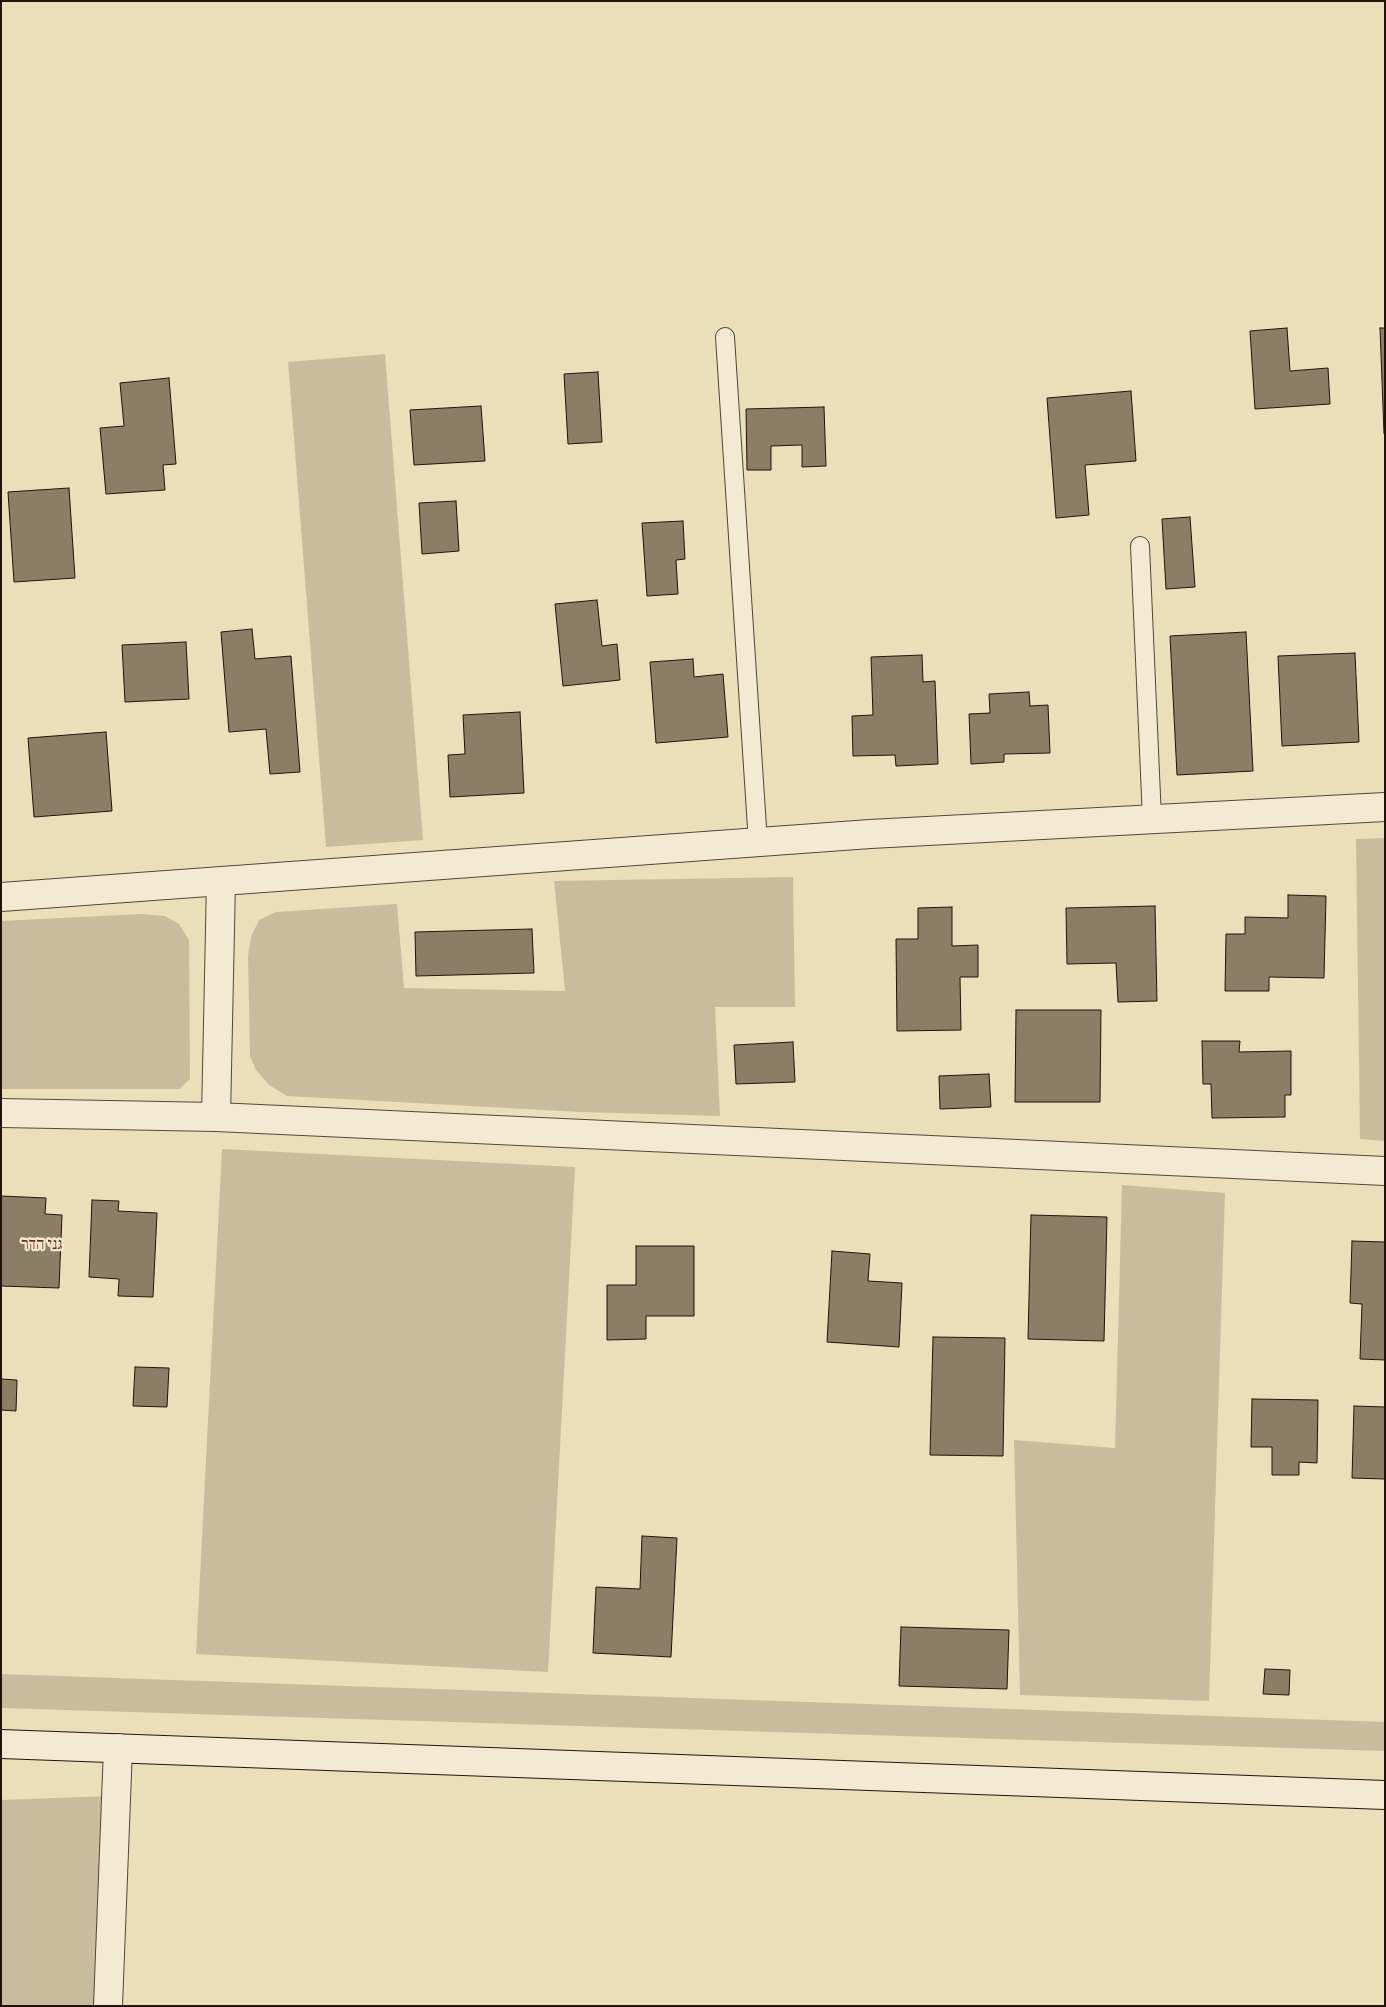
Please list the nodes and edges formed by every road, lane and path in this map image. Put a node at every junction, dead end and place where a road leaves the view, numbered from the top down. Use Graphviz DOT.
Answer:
graph roads {
  1 [pos="725,337"];
  2 [pos="1140,546"];
  3 [pos="1385,807"];
  4 [pos="1152,819"];
  5 [pos="758,842"];
  6 [pos="221,882"];
  7 [pos="1,898"];
  8 [pos="1,1113"];
  9 [pos="216,1117"];
  10 [pos="1385,1171"];
  11 [pos="1,1744"];
  12 [pos="118,1748"];
  13 [pos="1385,1795"];
  14 [pos="108,2006"];
  1 -- 5 [label="lane"];
  2 -- 4 [label="lane"];
  3 -- 4 [label="street"];
  4 -- 5 [label="street"];
  5 -- 6 [label="street"];
  6 -- 7 [label="street"];
  6 -- 9 [label="street"];
  8 -- 9 [label="street"];
  9 -- 10 [label="street"];
  11 -- 12 [label="street"];
  12 -- 13 [label="street"];
  12 -- 14 [label="street"];
}
